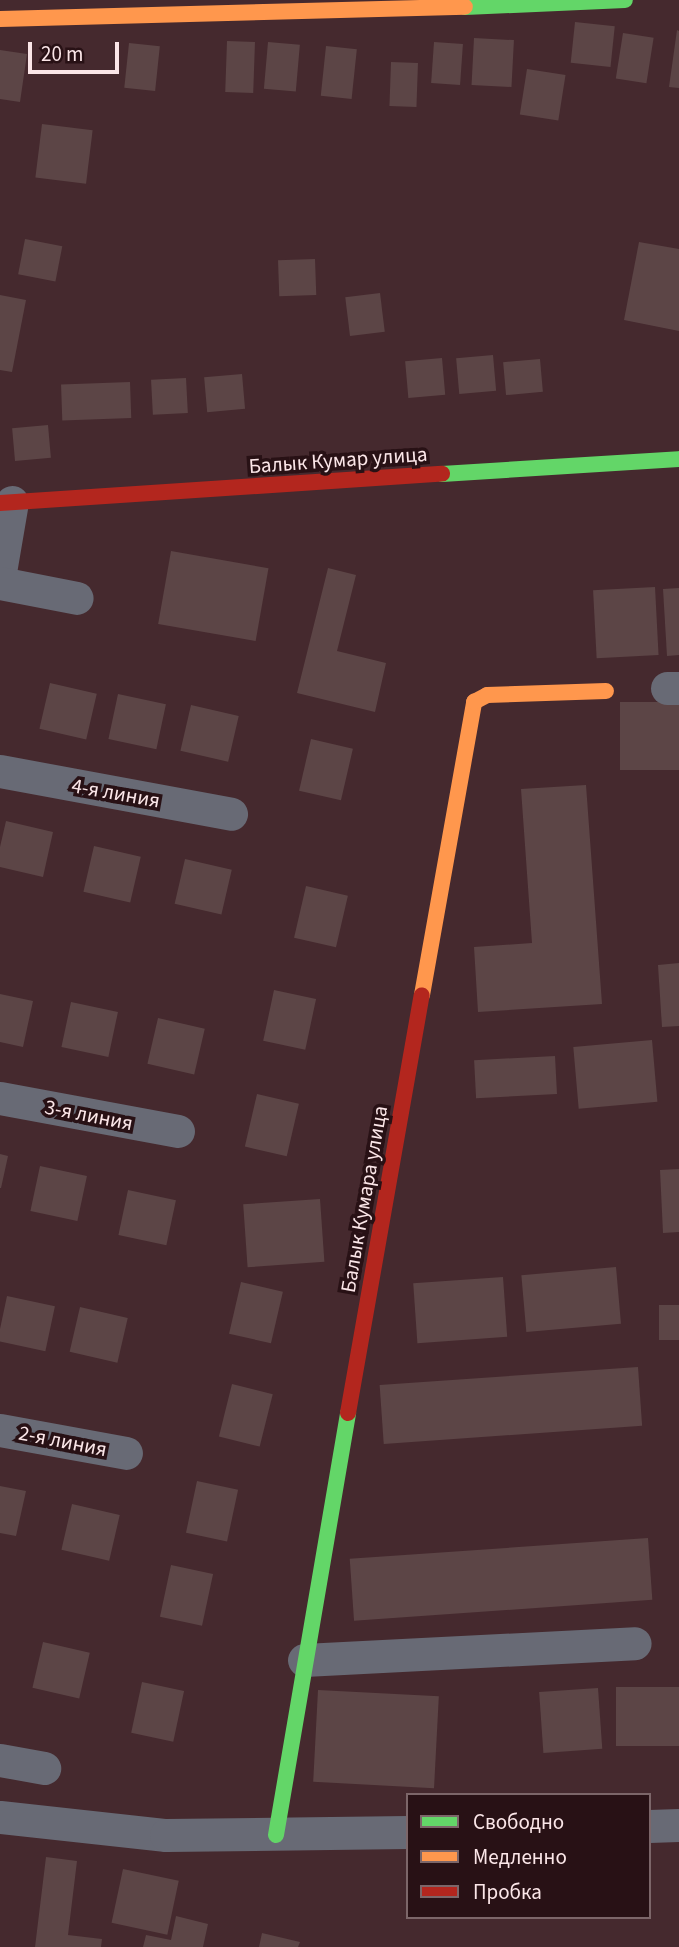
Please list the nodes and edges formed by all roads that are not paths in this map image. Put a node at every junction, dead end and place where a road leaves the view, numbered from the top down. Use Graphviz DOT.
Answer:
graph roads {
  1 [pos="625,0"];
  2 [pos="0,19"];
  3 [pos="679,459"];
  4 [pos="6,503"];
  5 [pos="0,572"];
  6 [pos="0,583"];
  7 [pos="77,598"];
  8 [pos="606,691"];
  9 [pos="0,771"];
  10 [pos="232,814"];
  11 [pos="0,1098"];
  12 [pos="178,1131"];
  13 [pos="0,1430"];
  14 [pos="126,1453"];
  15 [pos="635,1643"];
  16 [pos="304,1660"];
  17 [pos="0,1760"];
  18 [pos="44,1768"];
  19 [pos="1,1823"];
  20 [pos="679,1825"];
  21 [pos="651,1826"];
  22 [pos="406,1832"];
  23 [pos="276,1835"];
  1 -- 2 [label="street"];
  3 -- 4 [label="street, Балык Кумар улица"];
  4 -- 5 [label="street"];
  6 -- 7 [label="street"];
  8 -- 16 [label="street, Балык Кумара улица"];
  9 -- 10 [label="street, 4-я линия"];
  11 -- 12 [label="street, 3-я линия"];
  13 -- 14 [label="street, 2-я линия"];
  15 -- 16 [label="street"];
  16 -- 23 [label="street, Балык Кумара улица"];
  17 -- 18 [label="street"];
  19 -- 23 [label="street"];
  20 -- 21 [label="street"];
  22 -- 23 [label="street"];
}
